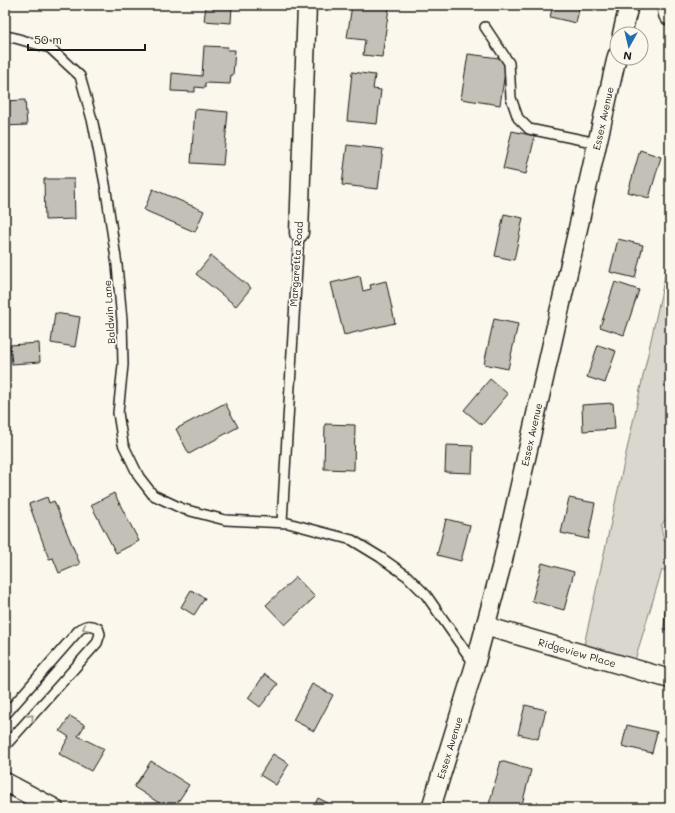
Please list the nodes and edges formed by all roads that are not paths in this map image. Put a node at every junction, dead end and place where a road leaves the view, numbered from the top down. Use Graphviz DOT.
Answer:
graph roads {
  1 [pos="307,5"];
  2 [pos="629,5"];
  3 [pos="668,5"];
  4 [pos="670,14"];
  5 [pos="624,26"];
  6 [pos="485,27"];
  7 [pos="5,36"];
  8 [pos="615,66"];
  9 [pos="597,143"];
  10 [pos="298,233"];
  11 [pos="282,522"];
  12 [pos="485,626"];
  13 [pos="475,665"];
  14 [pos="670,679"];
  15 [pos="5,715"];
  16 [pos="5,746"];
  17 [pos="5,782"];
  18 [pos="54,808"];
  19 [pos="431,808"];
  1 -- 10 [label="street, Margaretta Road"];
  2 -- 5 [label="street"];
  3 -- 4 [label="main road"];
  6 -- 9 [label="lane"];
  7 -- 11 [label="lane, Baldwin Lane"];
  8 -- 9 [label="street, Essex Avenue"];
  9 -- 12 [label="street, Essex Avenue"];
  10 -- 11 [label="lane, Margaretta Road"];
  11 -- 13 [label="lane, Baldwin Lane"];
  12 -- 13 [label="street, Essex Avenue"];
  12 -- 14 [label="street, Ridgeview Place"];
  13 -- 19 [label="street, Essex Avenue"];
  16 -- 15 [label="lane, one-way"];
  17 -- 18 [label="street"];
}
